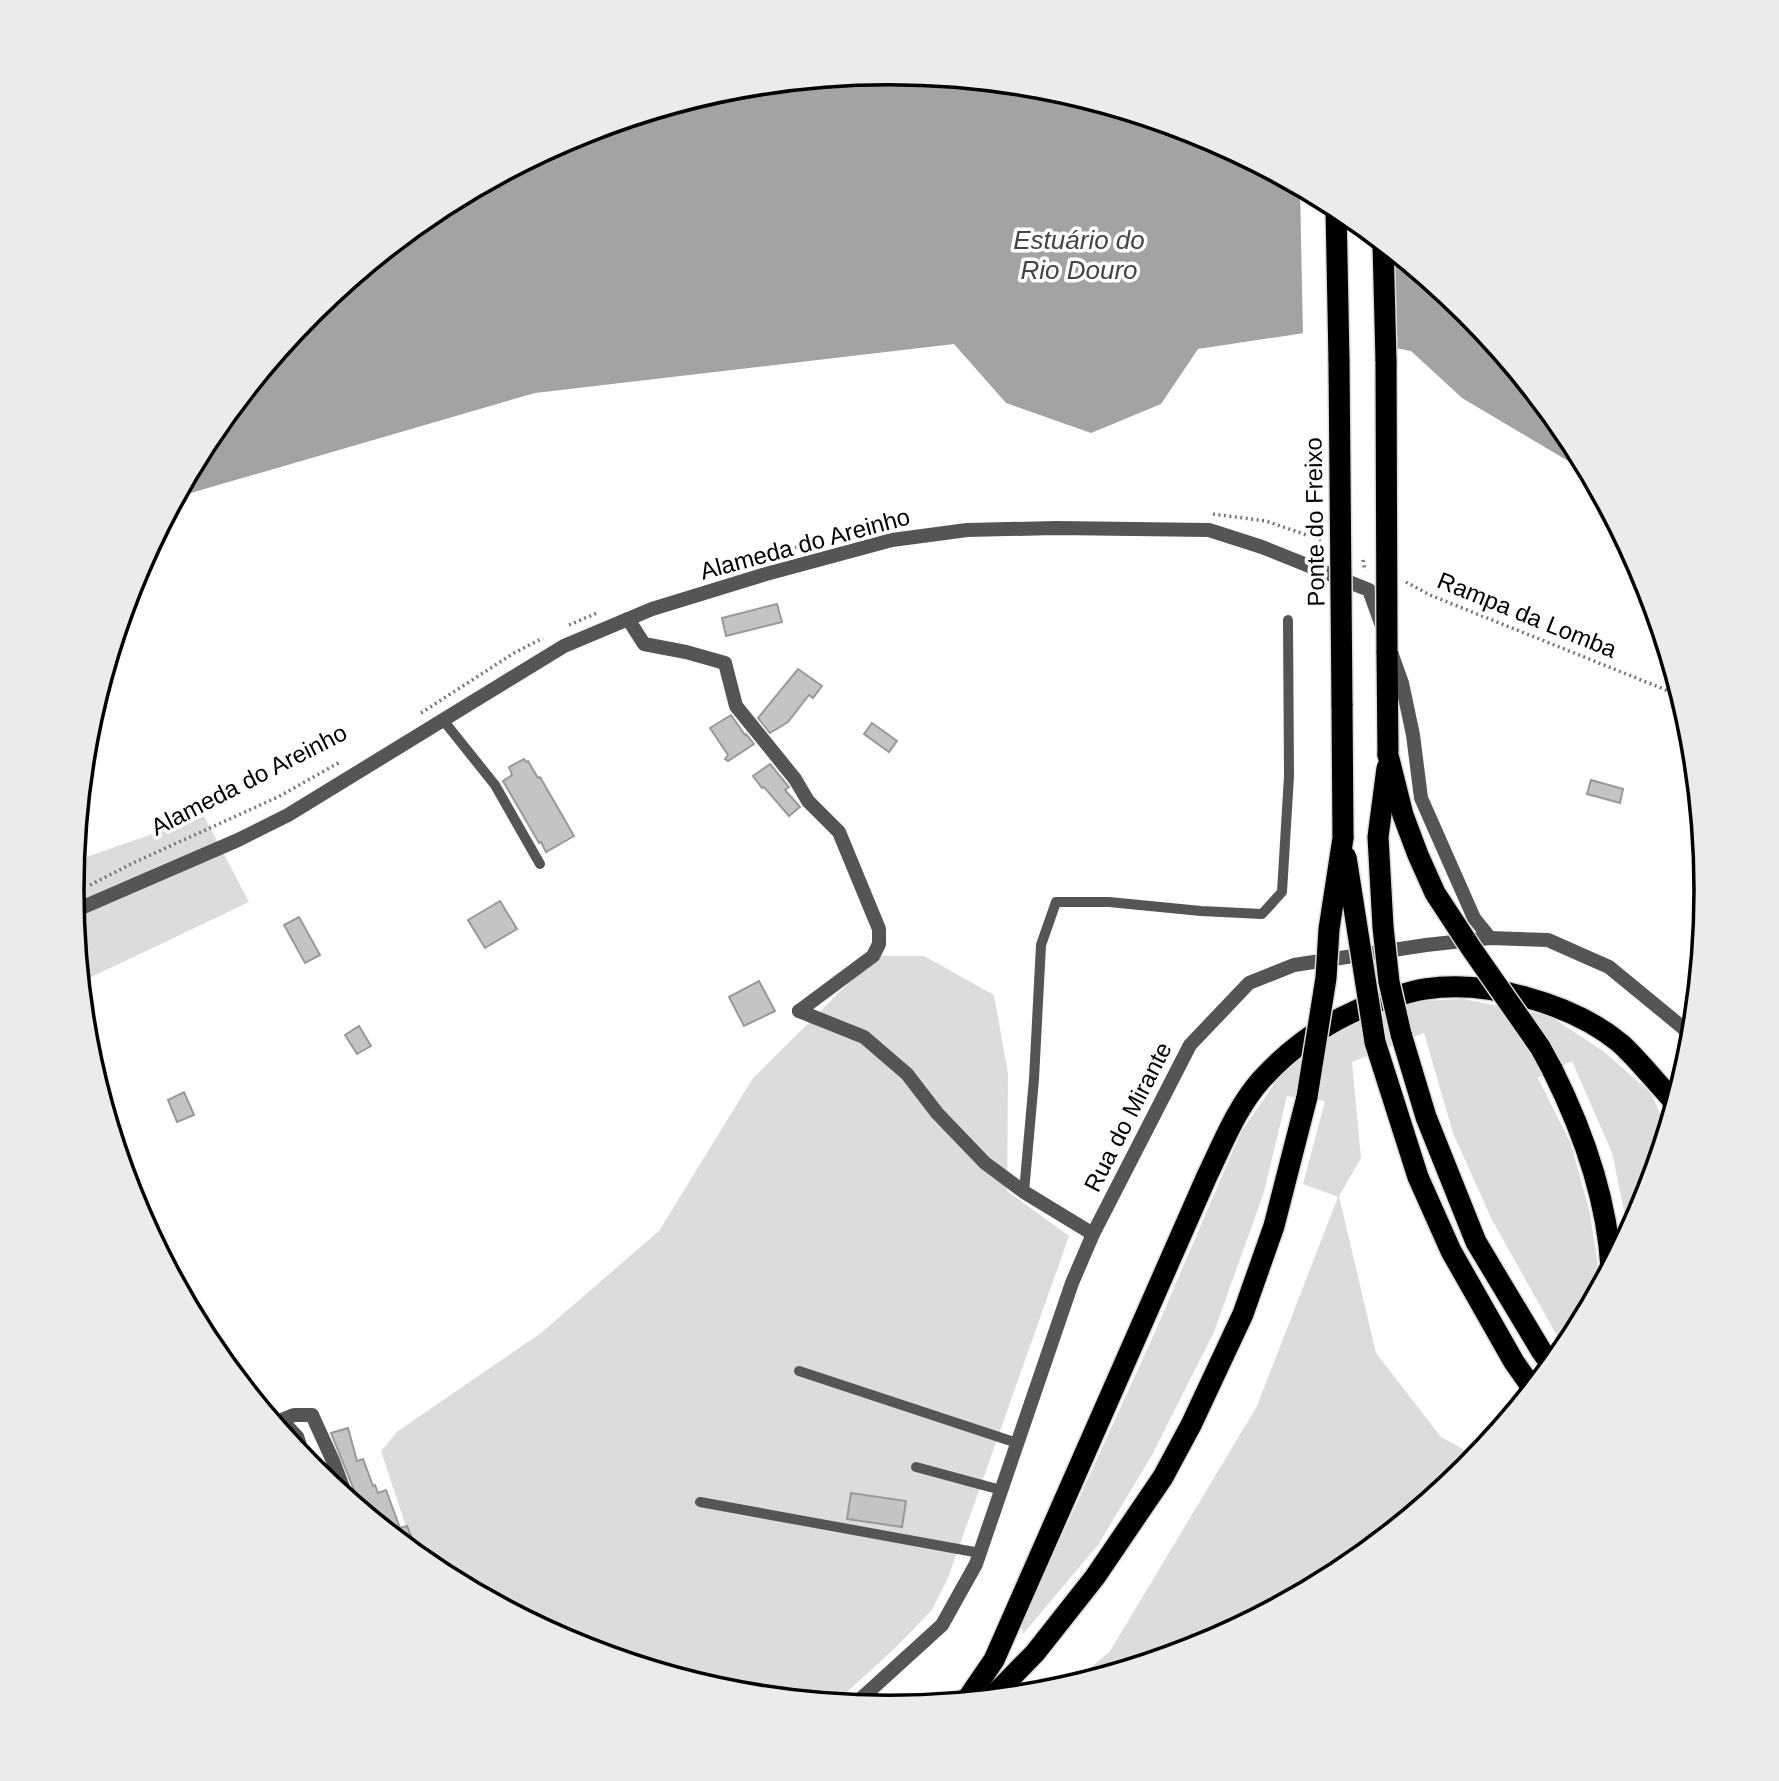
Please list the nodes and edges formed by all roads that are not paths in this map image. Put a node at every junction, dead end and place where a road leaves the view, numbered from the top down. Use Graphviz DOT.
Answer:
graph roads {
  1 [pos="1336,221"];
  2 [pos="1383,254"];
  3 [pos="628,619"];
  4 [pos="1288,620"];
  5 [pos="443,720"];
  6 [pos="1388,755"];
  7 [pos="1343,838"];
  8 [pos="540,864"];
  9 [pos="85,906"];
  10 [pos="1490,938"];
  11 [pos="1683,1029"];
  12 [pos="1669,1096"];
  13 [pos="1024,1192"];
  14 [pos="1093,1234"];
  15 [pos="1610,1250"];
  16 [pos="1546,1357"];
  17 [pos="799,1371"];
  18 [pos="1528,1382"];
  19 [pos="282,1420"];
  20 [pos="1017,1443"];
  21 [pos="916,1467"];
  22 [pos="340,1479"];
  23 [pos="1001,1489"];
  24 [pos="700,1502"];
  25 [pos="980,1553"];
  26 [pos="1001,1688"];
  27 [pos="973,1691"];
  28 [pos="865,1695"];
  1 -- 7 [label="highway, Ponte do Freixo, bridge"];
  2 -- 6 [label="highway, bridge"];
  3 -- 5 [label="street, Alameda do Areinho"];
  3 -- 10 [label="street, Alameda do Areinho"];
  3 -- 13 [label="street"];
  4 -- 13 [label="lane"];
  5 -- 8 [label="lane"];
  5 -- 9 [label="street, Alameda do Areinho"];
  6 -- 15 [label="highway, bridge"];
  6 -- 16 [label="highway, bridge"];
  7 -- 18 [label="highway, bridge"];
  7 -- 26 [label="highway, bridge"];
  10 -- 11 [label="street, Rua do Mirante"];
  10 -- 14 [label="street, Rua do Mirante"];
  12 -- 27 [label="highway"];
  13 -- 14 [label="street"];
  14 -- 20 [label="street, Rua do Mirante"];
  17 -- 20 [label="lane"];
  19 -- 22 [label="street"];
  20 -- 23 [label="street, Rua do Mirante"];
  21 -- 23 [label="lane"];
  23 -- 25 [label="street, Rua do Mirante"];
  24 -- 25 [label="lane"];
  25 -- 28 [label="street, Rua do Mirante"];
}
